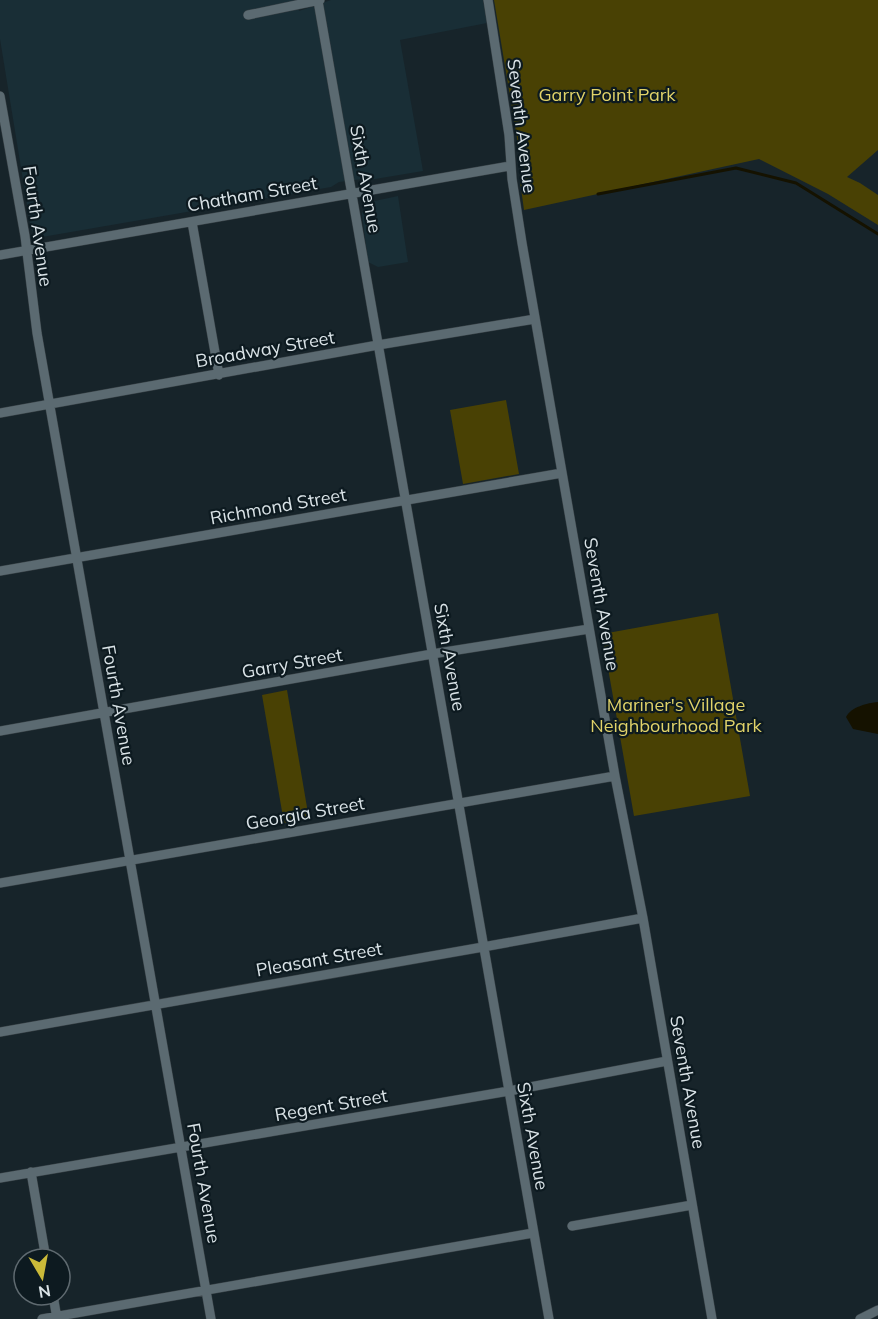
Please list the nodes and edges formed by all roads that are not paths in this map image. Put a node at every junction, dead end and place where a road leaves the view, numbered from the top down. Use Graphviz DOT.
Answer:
graph roads {
  1 [pos="488,0"];
  2 [pos="319,1"];
  3 [pos="248,15"];
  4 [pos="0,96"];
  5 [pos="510,166"];
  6 [pos="352,193"];
  7 [pos="192,222"];
  8 [pos="27,251"];
  9 [pos="0,255"];
  10 [pos="535,319"];
  11 [pos="378,345"];
  12 [pos="219,375"];
  13 [pos="50,404"];
  14 [pos="0,413"];
  15 [pos="562,473"];
  16 [pos="405,501"];
  17 [pos="78,558"];
  18 [pos="0,571"];
  19 [pos="589,629"];
  20 [pos="432,654"];
  21 [pos="104,712"];
  22 [pos="0,731"];
  23 [pos="615,776"];
  24 [pos="459,804"];
  25 [pos="129,861"];
  26 [pos="0,883"];
  27 [pos="643,918"];
  28 [pos="483,947"];
  29 [pos="156,1004"];
  30 [pos="0,1032"];
  31 [pos="667,1061"];
  32 [pos="509,1091"];
  33 [pos="181,1147"];
  34 [pos="31,1172"];
  35 [pos="0,1178"];
  36 [pos="692,1205"];
  37 [pos="572,1226"];
  38 [pos="533,1233"];
  39 [pos="44,1247"];
  40 [pos="207,1291"];
  41 [pos="878,1310"];
  42 [pos="57,1318"];
  43 [pos="42,1319"];
  44 [pos="212,1319"];
  45 [pos="549,1319"];
  46 [pos="712,1319"];
  47 [pos="861,1319"];
  1 -- 5 [label="street, Seventh Avenue"];
  2 -- 3 [label="street"];
  2 -- 6 [label="street, Sixth Avenue"];
  4 -- 8 [label="street, Fourth Avenue"];
  5 -- 6 [label="street, Chatham Street"];
  5 -- 10 [label="street, Seventh Avenue"];
  6 -- 7 [label="street, Chatham Street"];
  6 -- 11 [label="street, Sixth Avenue"];
  7 -- 8 [label="street, Chatham Street"];
  7 -- 12 [label="street"];
  8 -- 9 [label="street, Chatham Street"];
  8 -- 13 [label="street, Fourth Avenue"];
  10 -- 11 [label="street, Broadway Street"];
  10 -- 15 [label="street, Seventh Avenue"];
  11 -- 12 [label="street, Broadway Street"];
  11 -- 16 [label="street, Sixth Avenue"];
  12 -- 13 [label="street, Broadway Street"];
  13 -- 14 [label="street, Broadway Street"];
  13 -- 17 [label="street, Fourth Avenue"];
  15 -- 16 [label="street, Richmond Street"];
  15 -- 19 [label="street, Seventh Avenue"];
  16 -- 17 [label="street, Richmond Street"];
  16 -- 20 [label="street, Sixth Avenue"];
  17 -- 18 [label="street, Richmond Street"];
  17 -- 21 [label="street, Fourth Avenue"];
  19 -- 20 [label="street, Garry Street"];
  19 -- 23 [label="street, Seventh Avenue"];
  20 -- 21 [label="street, Garry Street"];
  20 -- 24 [label="street, Sixth Avenue"];
  21 -- 22 [label="street, Garry Street"];
  21 -- 25 [label="street, Fourth Avenue"];
  23 -- 24 [label="street, Georgia Street"];
  23 -- 27 [label="street, Seventh Avenue"];
  24 -- 25 [label="street, Georgia Street"];
  24 -- 28 [label="street, Sixth Avenue"];
  25 -- 26 [label="street, Georgia Street"];
  25 -- 29 [label="street, Fourth Avenue"];
  27 -- 28 [label="street, Pleasant Street"];
  27 -- 31 [label="street, Seventh Avenue"];
  28 -- 29 [label="street, Pleasant Street"];
  28 -- 32 [label="street, Sixth Avenue"];
  29 -- 30 [label="street, Pleasant Street"];
  29 -- 33 [label="street, Fourth Avenue"];
  31 -- 32 [label="street, Regent Street"];
  31 -- 36 [label="street, Seventh Avenue"];
  32 -- 33 [label="street, Regent Street"];
  32 -- 38 [label="street, Sixth Avenue"];
  33 -- 34 [label="street, Regent Street"];
  33 -- 40 [label="street, Fourth Avenue"];
  34 -- 35 [label="street, Regent Street"];
  34 -- 39 [label="street"];
  36 -- 37 [label="street"];
  36 -- 46 [label="street, Seventh Avenue"];
  38 -- 40 [label="street"];
  38 -- 45 [label="street, Sixth Avenue"];
  40 -- 42 [label="street"];
  40 -- 44 [label="street, Fourth Avenue"];
  41 -- 47 [label="street"];
  42 -- 43 [label="street"];
}
